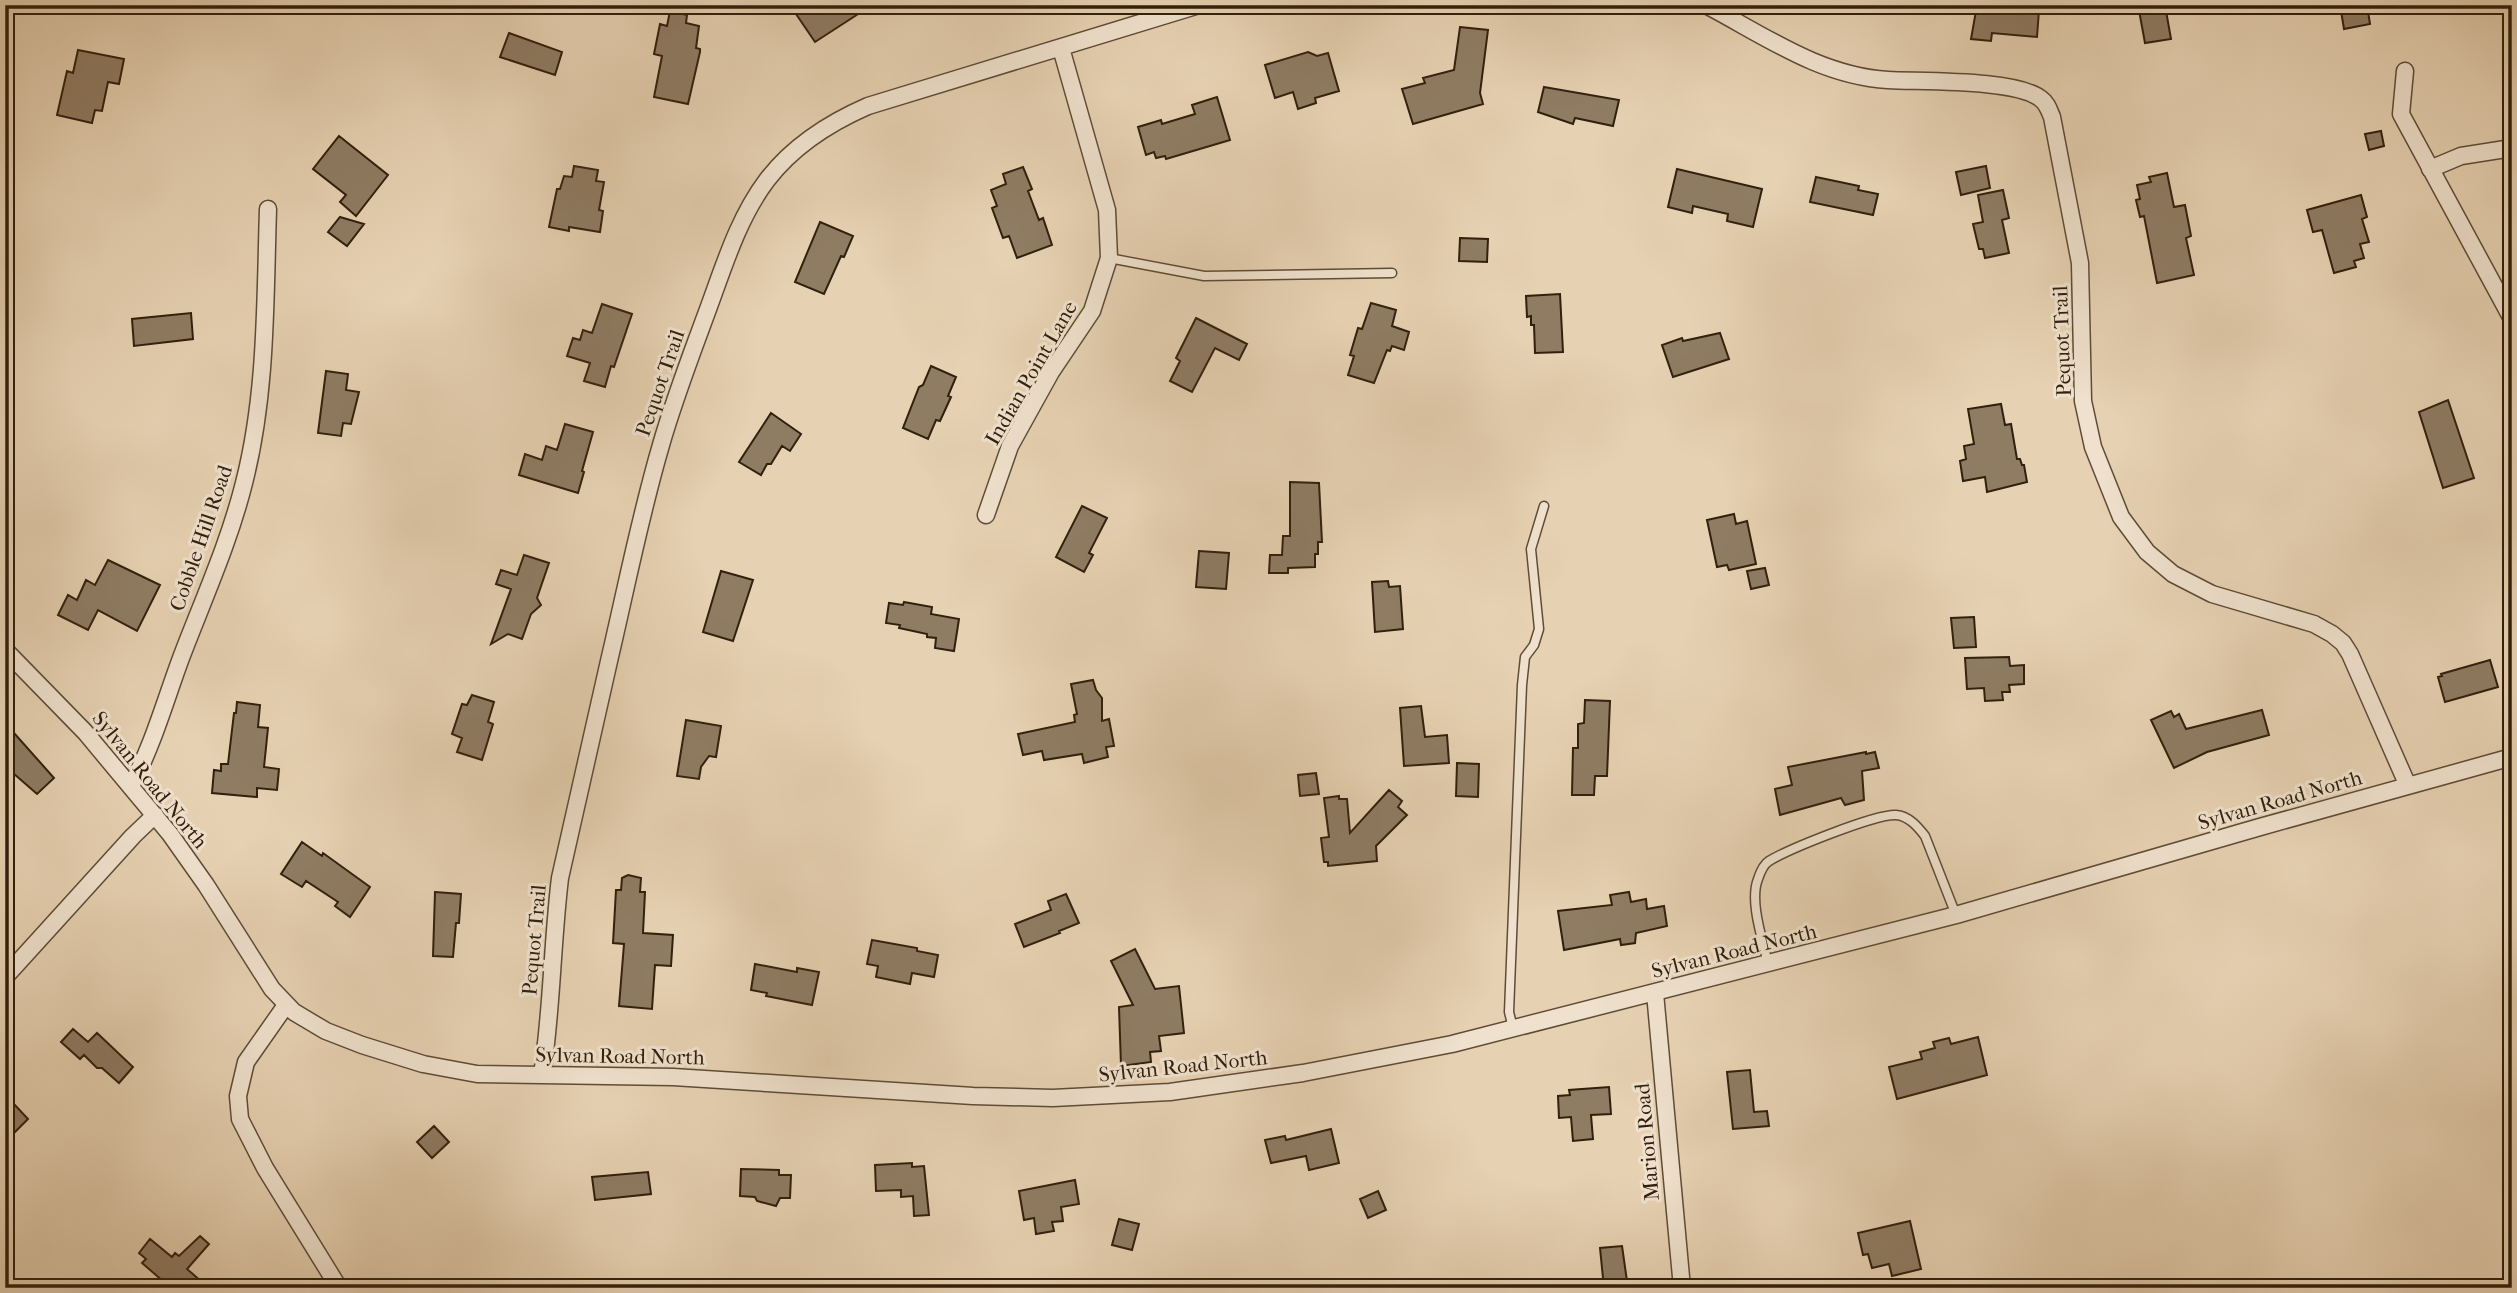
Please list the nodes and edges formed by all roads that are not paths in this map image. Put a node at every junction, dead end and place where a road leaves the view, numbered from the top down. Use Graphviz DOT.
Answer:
graph roads {
  1 [pos="1199,5"];
  2 [pos="1706,5"];
  3 [pos="1061,48"];
  4 [pos="2405,71"];
  5 [pos="2512,148"];
  6 [pos="2430,169"];
  7 [pos="268,209"];
  8 [pos="1109,258"];
  9 [pos="1392,273"];
  10 [pos="2512,319"];
  11 [pos="1544,506"];
  12 [pos="986,514"];
  13 [pos="5,650"];
  14 [pos="2512,757"];
  15 [pos="131,786"];
  16 [pos="2408,786"];
  17 [pos="155,816"];
  18 [pos="1956,915"];
  19 [pos="1768,964"];
  20 [pos="7,971"];
  21 [pos="1655,993"];
  22 [pos="286,1005"];
  23 [pos="1513,1028"];
  24 [pos="542,1074"];
  25 [pos="340,1288"];
  26 [pos="1682,1288"];
  1 -- 3 [label="street, Pequot Trail"];
  2 -- 16 [label="street, Pequot Trail"];
  3 -- 8 [label="street, Indian Point Lane"];
  3 -- 24 [label="street, Pequot Trail"];
  4 -- 6 [label="street"];
  5 -- 6 [label="street"];
  6 -- 10 [label="street"];
  7 -- 15 [label="street, Cobble Hill Road"];
  8 -- 9 [label="lane"];
  8 -- 12 [label="street, Indian Point Lane"];
  11 -- 23 [label="lane"];
  13 -- 15 [label="street, Sylvan Road North"];
  14 -- 16 [label="street, Sylvan Road North"];
  15 -- 17 [label="street, Sylvan Road North"];
  16 -- 18 [label="street, Sylvan Road North"];
  17 -- 20 [label="street"];
  17 -- 22 [label="street, Sylvan Road North"];
  18 -- 19 [label="street, Sylvan Road North"];
  18 -- 19 [label="lane"];
  19 -- 21 [label="street, Sylvan Road North"];
  21 -- 23 [label="street, Sylvan Road North"];
  21 -- 26 [label="street, Marion Road"];
  22 -- 24 [label="street, Sylvan Road North"];
  22 -- 25 [label="street"];
  23 -- 24 [label="street, Sylvan Road North"];
}
